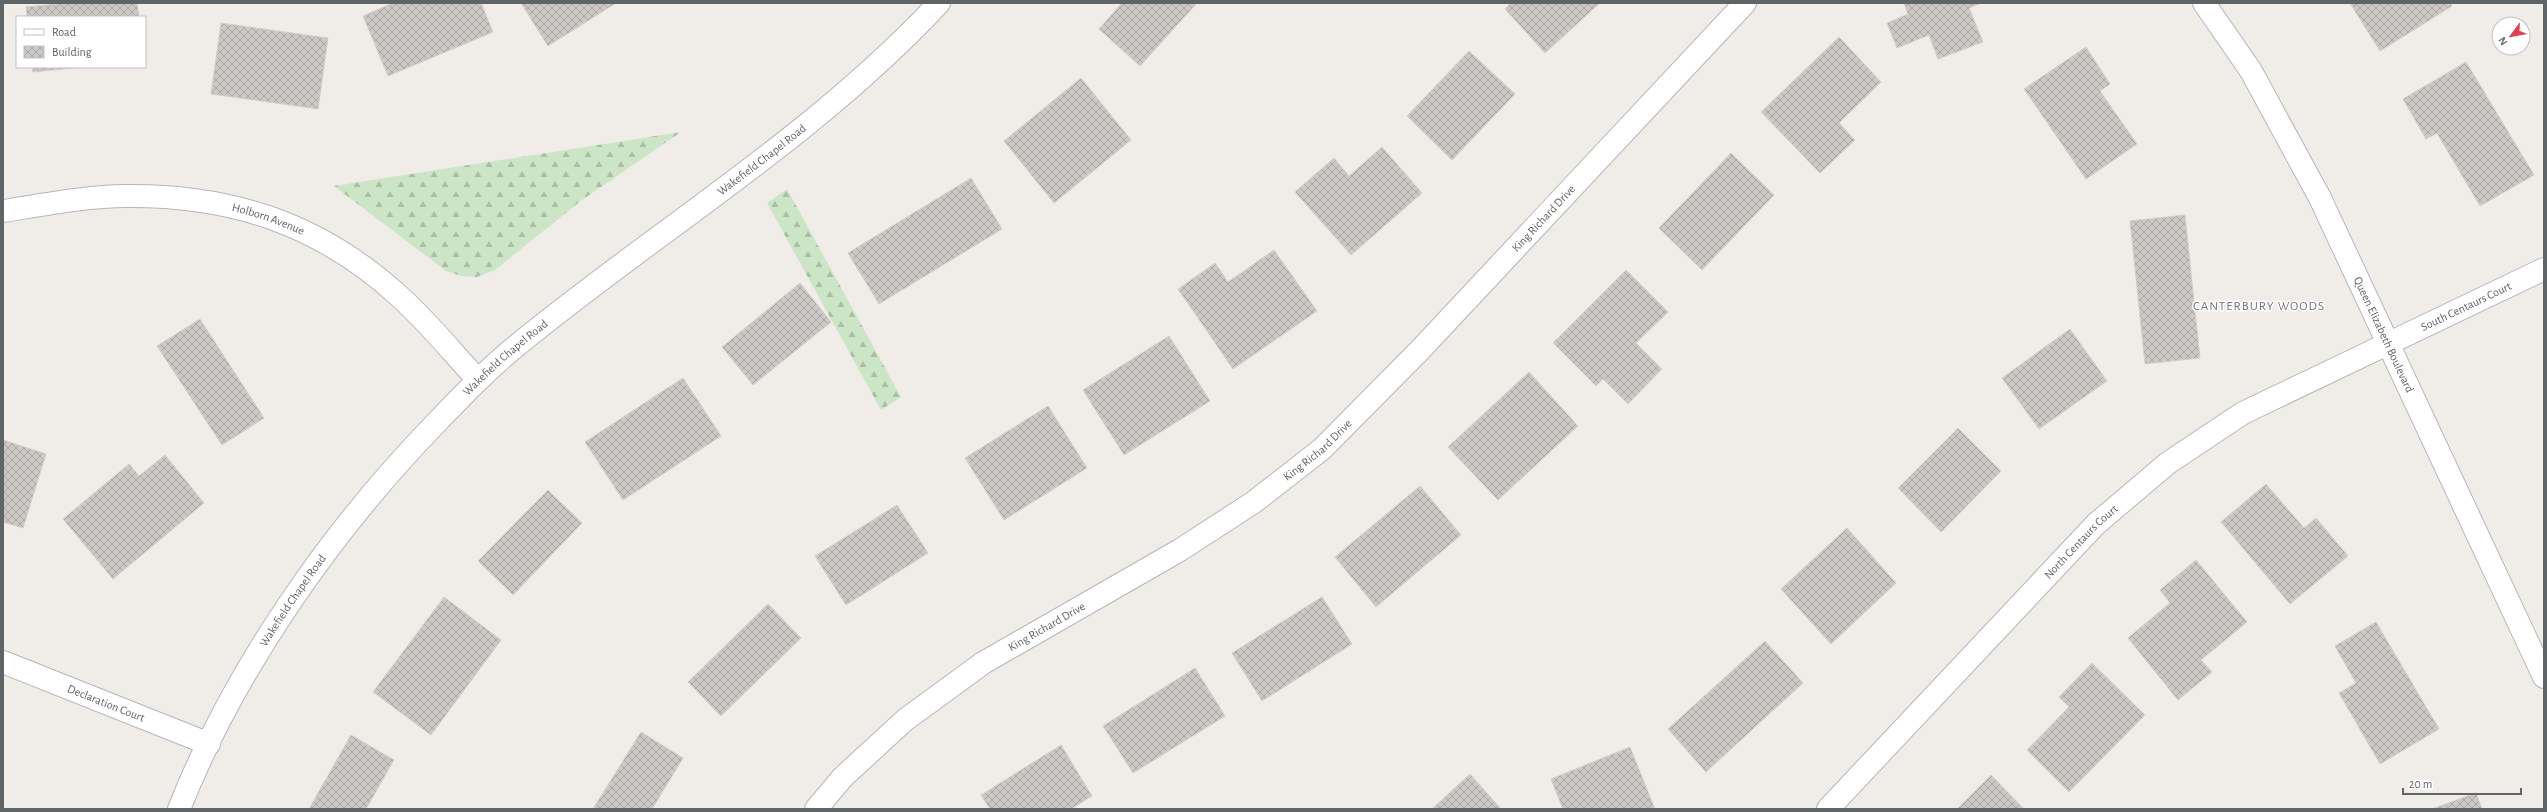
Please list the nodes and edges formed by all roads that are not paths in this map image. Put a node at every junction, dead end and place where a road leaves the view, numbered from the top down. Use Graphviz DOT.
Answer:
graph roads {
  1 [pos="939,3"];
  2 [pos="1745,3"];
  3 [pos="2204,3"];
  4 [pos="3,211"];
  5 [pos="2544,269"];
  6 [pos="2388,343"];
  7 [pos="478,380"];
  8 [pos="3,662"];
  9 [pos="2544,677"];
  10 [pos="209,744"];
  11 [pos="179,809"];
  12 [pos="816,809"];
  13 [pos="1828,809"];
  1 -- 7 [label="street, Wakefield Chapel Road"];
  2 -- 12 [label="street, King Richard Drive"];
  3 -- 6 [label="street, Queen Elizabeth Boulevard"];
  4 -- 7 [label="street, Holborn Avenue"];
  5 -- 6 [label="street, South Centaurs Court"];
  6 -- 9 [label="street, Queen Elizabeth Boulevard"];
  6 -- 13 [label="street, North Centaurs Court"];
  7 -- 10 [label="street, Wakefield Chapel Road"];
  8 -- 10 [label="street, Declaration Court"];
  10 -- 11 [label="street, Wakefield Chapel Road"];
}
